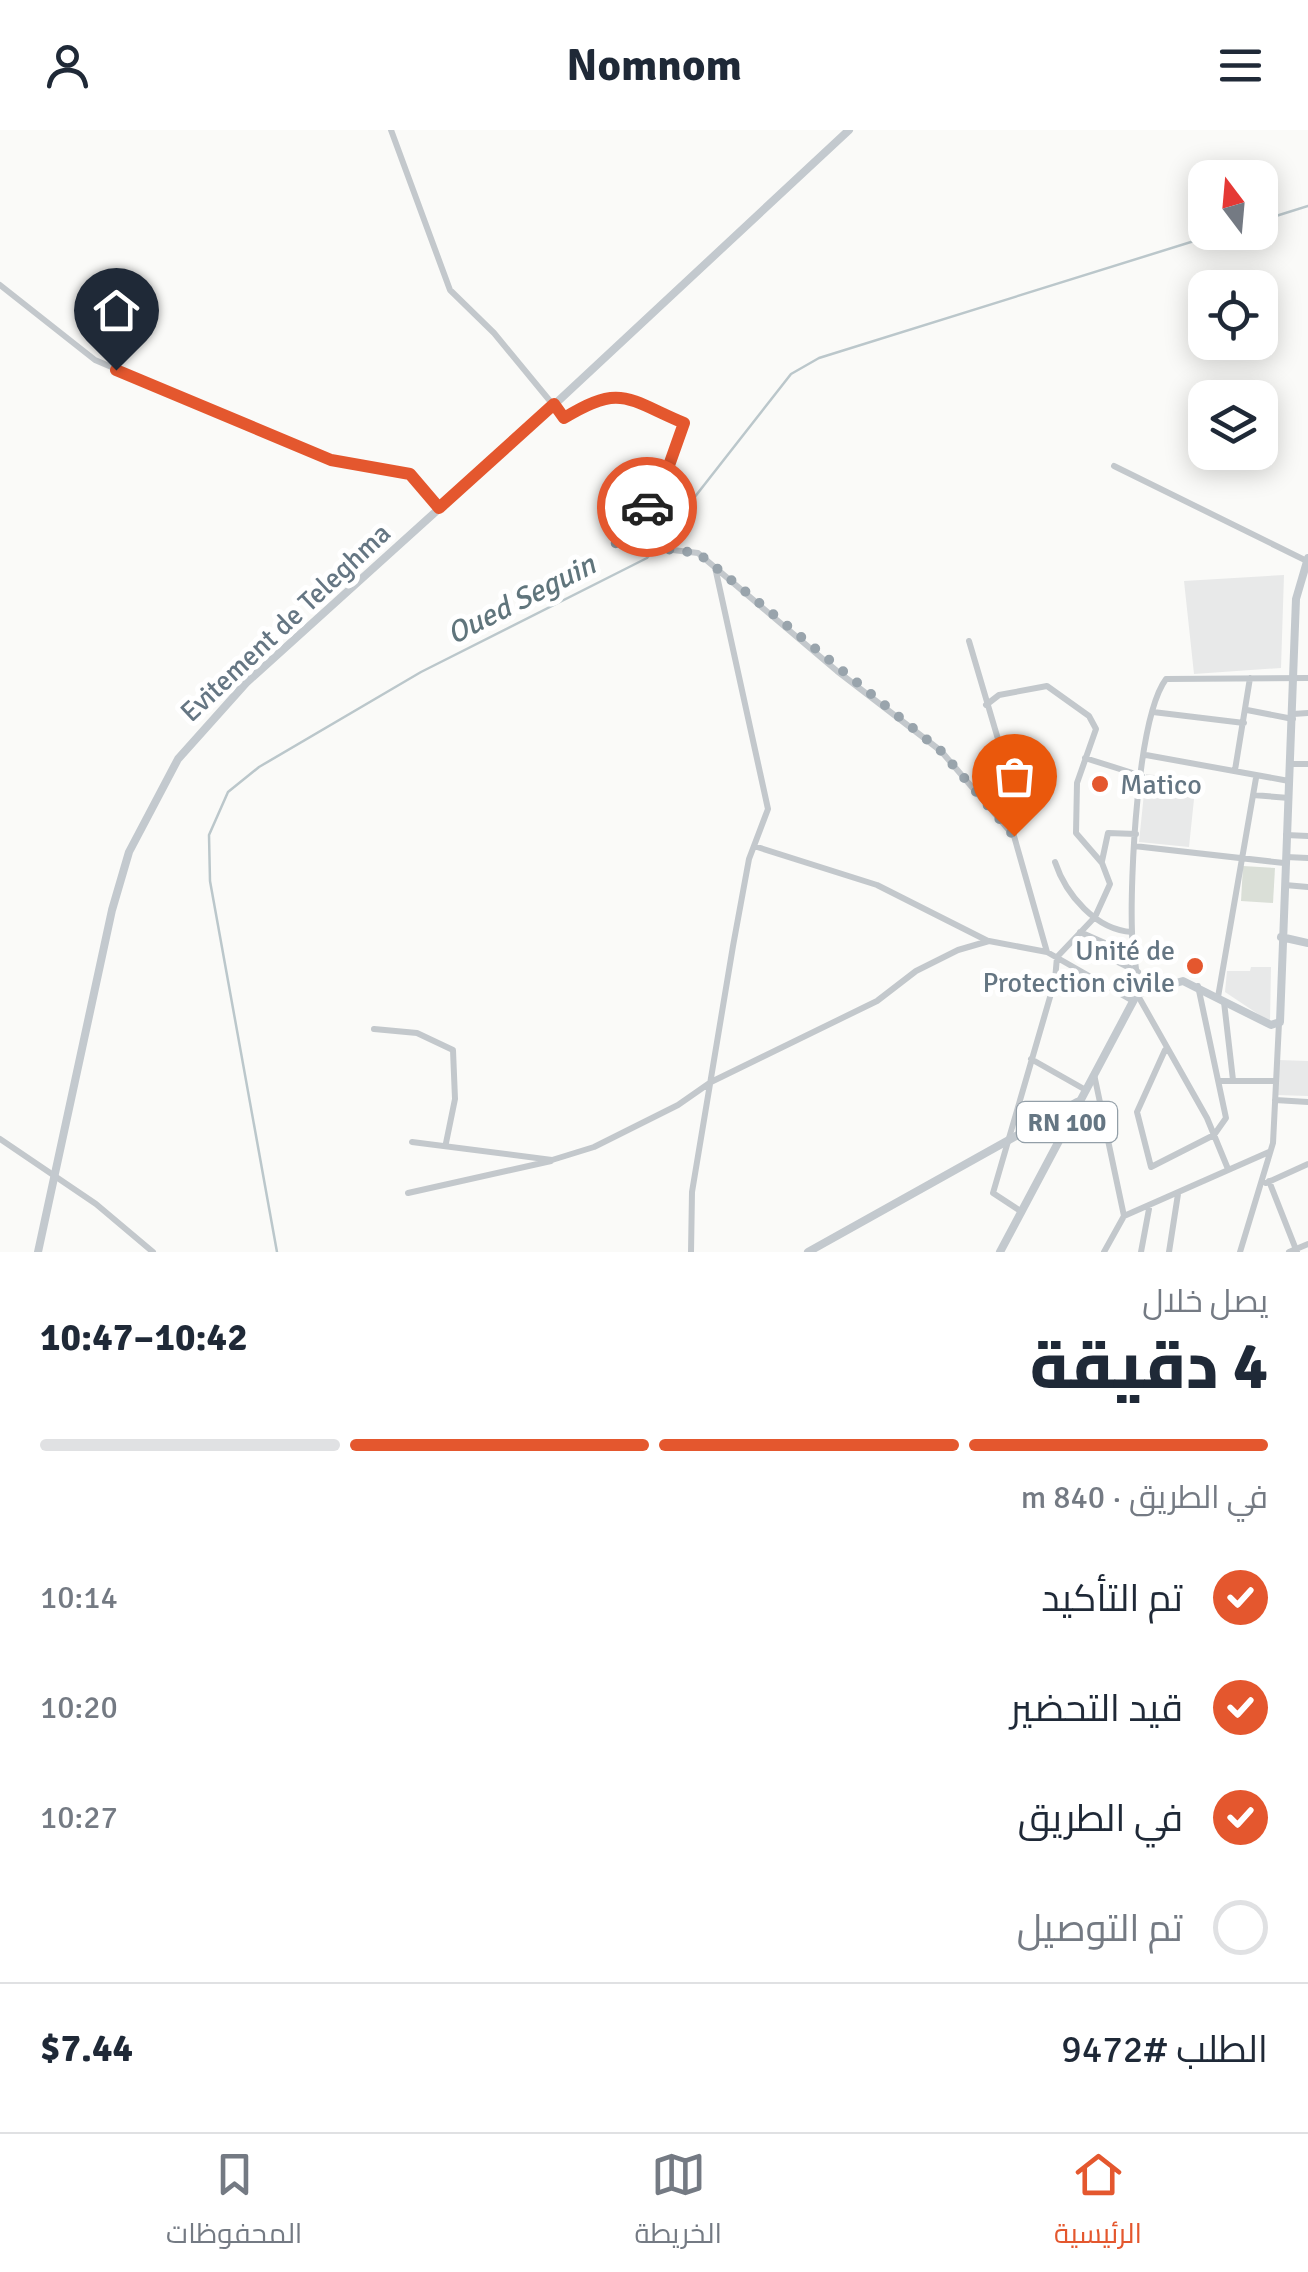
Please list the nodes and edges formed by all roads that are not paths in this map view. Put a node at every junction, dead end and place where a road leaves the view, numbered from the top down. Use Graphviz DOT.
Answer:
graph roads {
  1 [pos="391,130"];
  2 [pos="849,130"];
  3 [pos="0,286"];
  4 [pos="554,404"];
  5 [pos="1114,466"];
  6 [pos="439,508"];
  7 [pos="1308,559"];
  8 [pos="715,567"];
  9 [pos="970,641"];
  10 [pos="1250,678"];
  11 [pos="1294,678"];
  12 [pos="1308,678"];
  13 [pos="986,705"];
  14 [pos="1247,710"];
  15 [pos="1154,712"];
  16 [pos="1308,713"];
  17 [pos="1293,716"];
  18 [pos="1244,723"];
  19 [pos="1146,755"];
  20 [pos="1085,758"];
  21 [pos="1292,764"];
  22 [pos="1308,764"];
  23 [pos="1235,770"];
  24 [pos="1142,776"];
  25 [pos="1256,778"];
  26 [pos="1290,781"];
  27 [pos="1253,795"];
  28 [pos="1289,798"];
  29 [pos="1136,834"];
  30 [pos="1286,835"];
  31 [pos="1014,836"];
  32 [pos="1308,836"];
  33 [pos="754,846"];
  34 [pos="1134,846"];
  35 [pos="1308,858"];
  36 [pos="1244,860"];
  37 [pos="1285,860"];
  38 [pos="1055,862"];
  39 [pos="1102,862"];
  40 [pos="1284,884"];
  41 [pos="1308,887"];
  42 [pos="1095,917"];
  43 [pos="1080,932"];
  44 [pos="1132,932"];
  45 [pos="1281,937"];
  46 [pos="1074,940"];
  47 [pos="989,941"];
  48 [pos="1308,943"];
  49 [pos="1047,952"];
  50 [pos="1134,956"];
  51 [pos="1057,957"];
  52 [pos="1139,972"];
  53 [pos="1198,986"];
  54 [pos="1135,998"];
  55 [pos="1221,999"];
  56 [pos="1278,1023"];
  57 [pos="374,1029"];
  58 [pos="1166,1049"];
  59 [pos="1031,1060"];
  60 [pos="1094,1073"];
  61 [pos="1220,1080"];
  62 [pos="1233,1080"];
  63 [pos="1276,1081"];
  64 [pos="711,1082"];
  65 [pos="1084,1089"];
  66 [pos="1274,1100"];
  67 [pos="1076,1102"];
  68 [pos="1308,1102"];
  69 [pos="1214,1135"];
  70 [pos="0,1139"];
  71 [pos="1010,1140"];
  72 [pos="412,1142"];
  73 [pos="446,1143"];
  74 [pos="1269,1152"];
  75 [pos="552,1160"];
  76 [pos="1308,1164"];
  77 [pos="1228,1169"];
  78 [pos="56,1175"];
  79 [pos="1269,1181"];
  80 [pos="1261,1186"];
  81 [pos="408,1193"];
  82 [pos="1179,1193"];
  83 [pos="1149,1208"];
  84 [pos="1022,1212"];
  85 [pos="1124,1216"];
  86 [pos="1308,1244"];
  87 [pos="1294,1251"];
  88 [pos="38,1252"];
  89 [pos="152,1252"];
  90 [pos="690,1252"];
  91 [pos="808,1252"];
  92 [pos="1000,1252"];
  93 [pos="1104,1252"];
  94 [pos="1141,1252"];
  95 [pos="1169,1252"];
  96 [pos="1240,1252"];
  1 -- 4 [label="street"];
  2 -- 4 [label="main road, Evitement de Teleghma"];
  3 -- 6 [label="street"];
  4 -- 6 [label="main road, Evitement de Teleghma"];
  4 -- 8 [label="street"];
  5 -- 7 [label="street"];
  6 -- 78 [label="main road, Evitement de Teleghma"];
  7 -- 11 [label="main road"];
  8 -- 31 [label="street"];
  8 -- 33 [label="street"];
  9 -- 13 [label="street"];
  10 -- 11 [label="street"];
  10 -- 14 [label="street"];
  10 -- 15 [label="street"];
  11 -- 12 [label="street"];
  11 -- 17 [label="main road"];
  13 -- 20 [label="street"];
  13 -- 31 [label="street"];
  14 -- 17 [label="street"];
  14 -- 18 [label="street"];
  15 -- 18 [label="street"];
  15 -- 19 [label="street"];
  16 -- 17 [label="street"];
  17 -- 21 [label="main road"];
  18 -- 23 [label="street"];
  19 -- 23 [label="street"];
  19 -- 24 [label="street"];
  20 -- 24 [label="street"];
  20 -- 39 [label="street"];
  21 -- 22 [label="street"];
  21 -- 26 [label="main road"];
  23 -- 25 [label="street"];
  24 -- 29 [label="street"];
  25 -- 26 [label="street"];
  25 -- 27 [label="street"];
  26 -- 28 [label="main road"];
  27 -- 28 [label="street"];
  27 -- 36 [label="street"];
  28 -- 30 [label="main road"];
  29 -- 34 [label="street"];
  29 -- 39 [label="street"];
  30 -- 32 [label="street"];
  30 -- 37 [label="main road"];
  31 -- 49 [label="street"];
  33 -- 47 [label="street"];
  33 -- 64 [label="street"];
  34 -- 36 [label="street"];
  34 -- 44 [label="street"];
  35 -- 37 [label="street"];
  36 -- 37 [label="street"];
  36 -- 55 [label="street"];
  37 -- 40 [label="main road"];
  38 -- 42 [label="street"];
  39 -- 42 [label="street"];
  40 -- 41 [label="street"];
  40 -- 45 [label="main road"];
  42 -- 43 [label="street"];
  42 -- 44 [label="street"];
  43 -- 46 [label="street"];
  43 -- 50 [label="street"];
  44 -- 50 [label="street"];
  45 -- 48 [label="main road"];
  45 -- 56 [label="main road"];
  46 -- 51 [label="street"];
  46 -- 52 [label="street"];
  47 -- 49 [label="street"];
  47 -- 64 [label="street"];
  49 -- 51 [label="street"];
  50 -- 52 [label="street"];
  51 -- 54 [label="street"];
  51 -- 59 [label="street"];
  52 -- 54 [label="street"];
  53 -- 54 [label="main road"];
  53 -- 55 [label="main road"];
  53 -- 61 [label="street"];
  54 -- 58 [label="street"];
  54 -- 60 [label="main road, RN 100"];
  55 -- 56 [label="main road"];
  55 -- 62 [label="street"];
  56 -- 63 [label="street"];
  57 -- 73 [label="street"];
  58 -- 69 [label="street"];
  58 -- 69 [label="street"];
  59 -- 65 [label="street"];
  59 -- 71 [label="street"];
  60 -- 65 [label="main road, RN 100"];
  60 -- 85 [label="street"];
  61 -- 62 [label="street"];
  61 -- 69 [label="street"];
  62 -- 63 [label="street"];
  63 -- 66 [label="street"];
  64 -- 75 [label="street"];
  64 -- 90 [label="street"];
  65 -- 67 [label="main road, RN 100"];
  66 -- 68 [label="street"];
  66 -- 74 [label="street"];
  67 -- 71 [label="main road"];
  67 -- 84 [label="main road, RN 100"];
  69 -- 77 [label="street"];
  70 -- 78 [label="street"];
  71 -- 84 [label="street"];
  71 -- 91 [label="main road"];
  72 -- 73 [label="street"];
  73 -- 75 [label="street"];
  74 -- 77 [label="street"];
  74 -- 80 [label="street"];
  75 -- 81 [label="street"];
  76 -- 79 [label="street"];
  77 -- 82 [label="street"];
  78 -- 88 [label="main road, Evitement de Teleghma"];
  78 -- 89 [label="street"];
  79 -- 80 [label="street"];
  79 -- 87 [label="street"];
  80 -- 96 [label="street"];
  82 -- 83 [label="street"];
  82 -- 95 [label="street"];
  83 -- 85 [label="street"];
  83 -- 94 [label="street"];
  84 -- 92 [label="main road, RN 100"];
  85 -- 93 [label="street"];
  86 -- 87 [label="street"];
}
